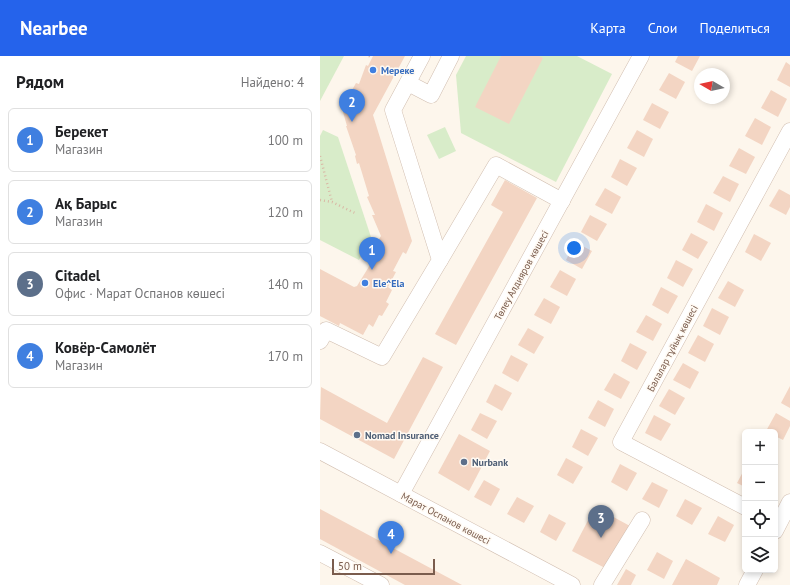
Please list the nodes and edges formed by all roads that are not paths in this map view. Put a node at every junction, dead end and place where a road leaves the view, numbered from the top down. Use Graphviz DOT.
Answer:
graph roads {
  1 [pos="422,56"];
  2 [pos="451,56"];
  3 [pos="641,56"];
  4 [pos="408,83"];
  5 [pos="790,131"];
  6 [pos="562,201"];
  7 [pos="440,260"];
  8 [pos="320,341"];
  9 [pos="320,451"];
  10 [pos="401,494"];
  11 [pos="790,502"];
  12 [pos="742,505"];
  13 [pos="642,520"];
  14 [pos="778,523"];
  15 [pos="320,553"];
  16 [pos="753,573"];
  17 [pos="381,585"];
  18 [pos="572,585"];
  19 [pos="602,585"];
  20 [pos="747,585"];
  1 -- 4 [label="street"];
  2 -- 4 [label="street"];
  3 -- 6 [label="street, Төлеу Алдияров көшесі"];
  4 -- 7 [label="street"];
  5 -- 12 [label="street, Балалар тұйық көшесі"];
  6 -- 7 [label="street"];
  6 -- 10 [label="street, Төлеу Алдияров көшесі"];
  7 -- 8 [label="street"];
  9 -- 10 [label="street, Марат Оспанов көшесі"];
  10 -- 18 [label="street, Марат Оспанов көшесі"];
  11 -- 14 [label="street"];
  13 -- 19 [label="street"];
  15 -- 17 [label="street"];
  16 -- 20 [label="street"];
}
